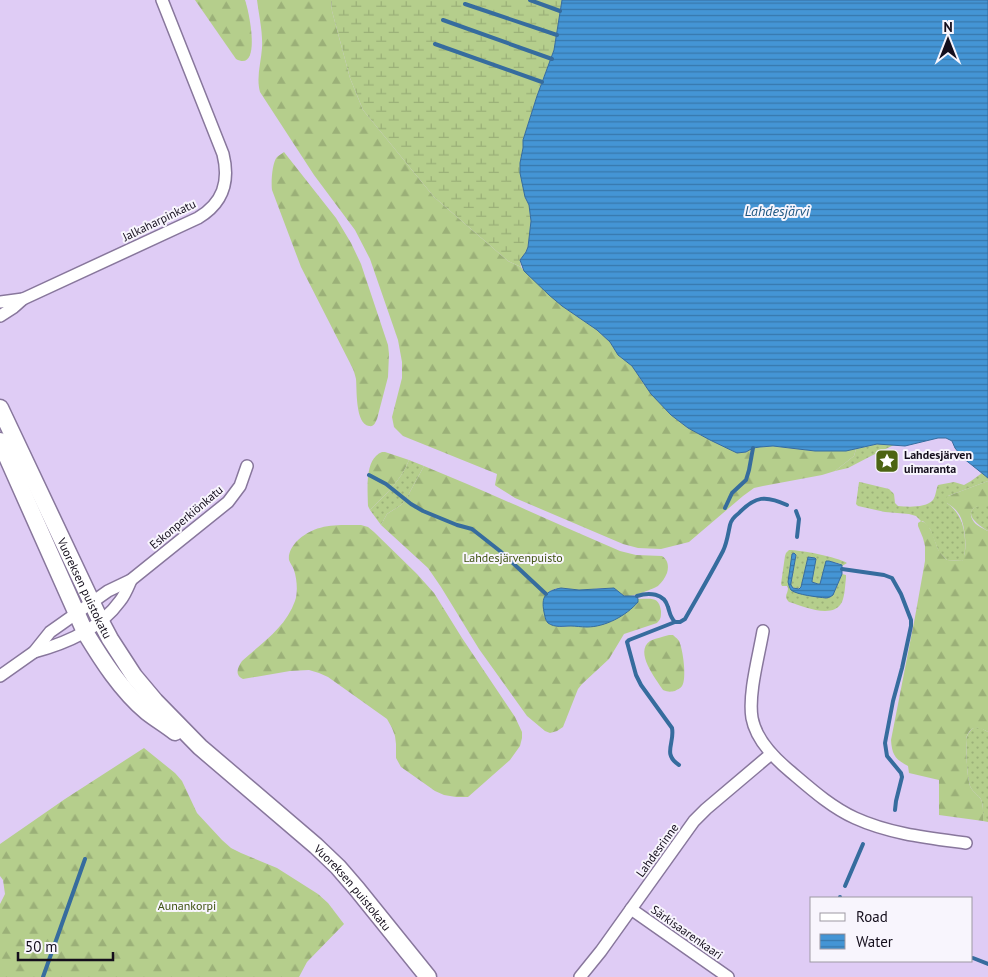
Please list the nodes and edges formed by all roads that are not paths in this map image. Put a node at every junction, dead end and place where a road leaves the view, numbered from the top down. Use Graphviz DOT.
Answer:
graph roads {
  1 [pos="162,0"];
  2 [pos="23,299"];
  3 [pos="0,302"];
  4 [pos="0,316"];
  5 [pos="0,408"];
  6 [pos="0,441"];
  7 [pos="247,466"];
  8 [pos="131,580"];
  9 [pos="92,603"];
  10 [pos="77,614"];
  11 [pos="101,622"];
  12 [pos="763,631"];
  13 [pos="85,632"];
  14 [pos="34,652"];
  15 [pos="0,676"];
  16 [pos="200,748"];
  17 [pos="771,754"];
  18 [pos="966,843"];
  19 [pos="631,909"];
  20 [pos="428,977"];
  21 [pos="580,977"];
  22 [pos="728,977"];
  1 -- 2 [label="street, Jalkaharpinkatu"];
  2 -- 3 [label="street, Jalkaharpinkatu"];
  2 -- 4 [label="street, Jalkaharpinkatu"];
  5 -- 9 [label="main road, Vuoreksen puistokatu"];
  6 -- 10 [label="main road, Vuoreksen puistokatu"];
  7 -- 8 [label="street, Eskonperkiönkatu"];
  8 -- 9 [label="street, Eskonperkiönkatu"];
  8 -- 11 [label="street, Eskonperkiönkatu"];
  9 -- 10 [label="street, Eskonperkiönkatu"];
  9 -- 11 [label="main road, Vuoreksen puistokatu"];
  10 -- 13 [label="main road, Vuoreksen puistokatu"];
  10 -- 14 [label="street, Eskonperkiönkatu"];
  11 -- 13 [label="street, Eskonperkiönkatu"];
  11 -- 16 [label="main road, Vuoreksen puistokatu"];
  12 -- 17 [label="street"];
  13 -- 14 [label="street, Eskonperkiönkatu"];
  13 -- 16 [label="main road, Vuoreksen puistokatu"];
  14 -- 15 [label="street"];
  16 -- 20 [label="main road, Vuoreksen puistokatu"];
  17 -- 18 [label="street"];
  17 -- 19 [label="street, Lahdesrinne"];
  19 -- 21 [label="street, Lahdesrinne"];
  19 -- 22 [label="street, Särkisaarenkaari"];
}
